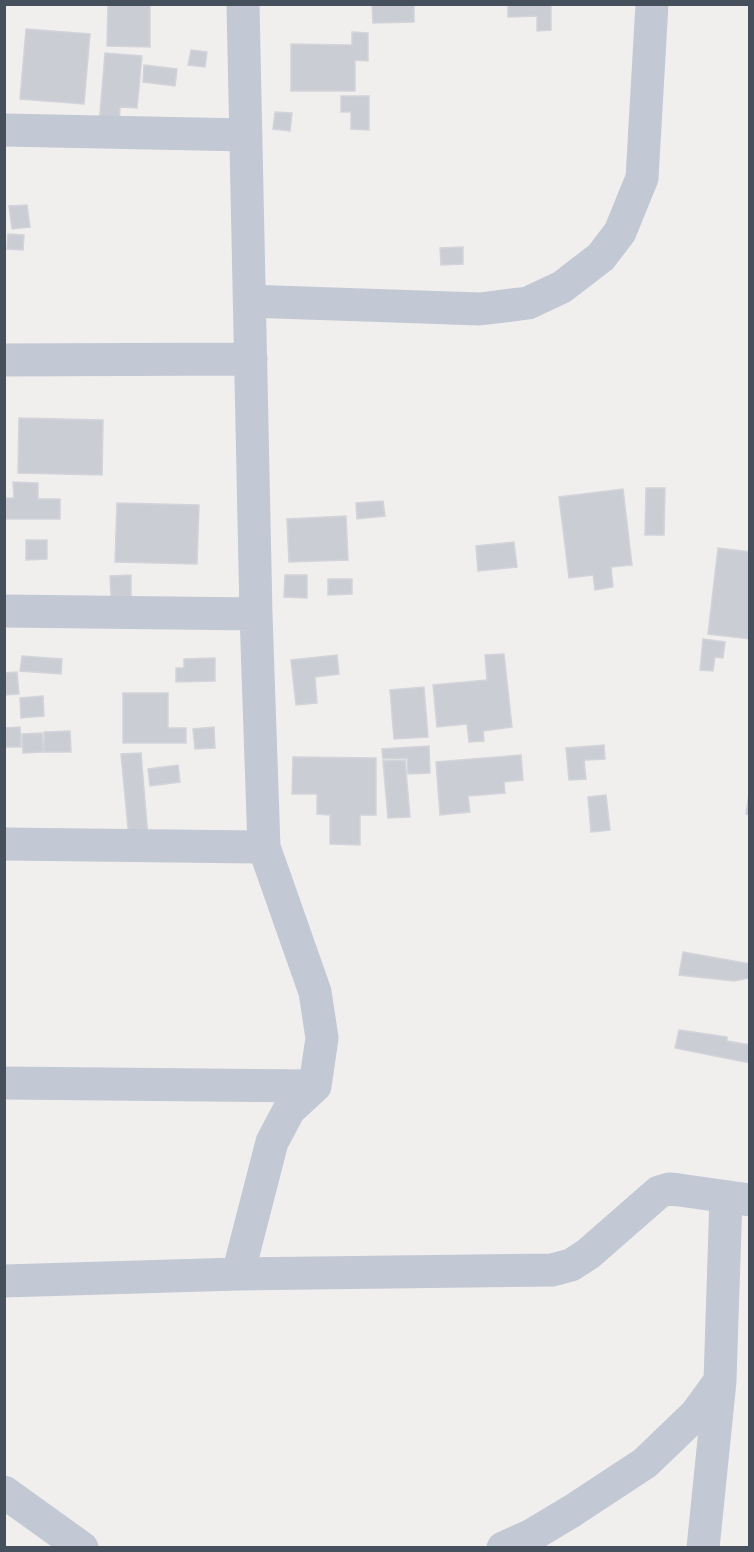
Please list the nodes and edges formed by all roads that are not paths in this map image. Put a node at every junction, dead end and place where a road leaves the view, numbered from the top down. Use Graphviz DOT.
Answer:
graph roads {
  1 [pos="243,4"];
  2 [pos="652,4"];
  3 [pos="4,130"];
  4 [pos="246,135"];
  5 [pos="250,301"];
  6 [pos="251,359"];
  7 [pos="4,360"];
  8 [pos="4,610"];
  9 [pos="256,614"];
  10 [pos="4,844"];
  11 [pos="264,847"];
  12 [pos="4,1083"];
  13 [pos="315,1086"];
  14 [pos="738,1198"];
  15 [pos="238,1274"];
  16 [pos="4,1281"];
  17 [pos="720,1381"];
  18 [pos="4,1491"];
  19 [pos="82,1548"];
  20 [pos="502,1548"];
  21 [pos="703,1548"];
  1 -- 4 [label="street"];
  2 -- 5 [label="street"];
  3 -- 4 [label="street"];
  4 -- 5 [label="street"];
  5 -- 6 [label="street"];
  6 -- 7 [label="street"];
  6 -- 9 [label="street"];
  8 -- 9 [label="street"];
  9 -- 11 [label="street"];
  10 -- 11 [label="street"];
  11 -- 13 [label="street"];
  12 -- 13 [label="street"];
  13 -- 15 [label="street"];
  14 -- 15 [label="street"];
  14 -- 17 [label="street"];
  15 -- 16 [label="street"];
  17 -- 20 [label="street"];
  17 -- 21 [label="street"];
  18 -- 19 [label="street"];
}
